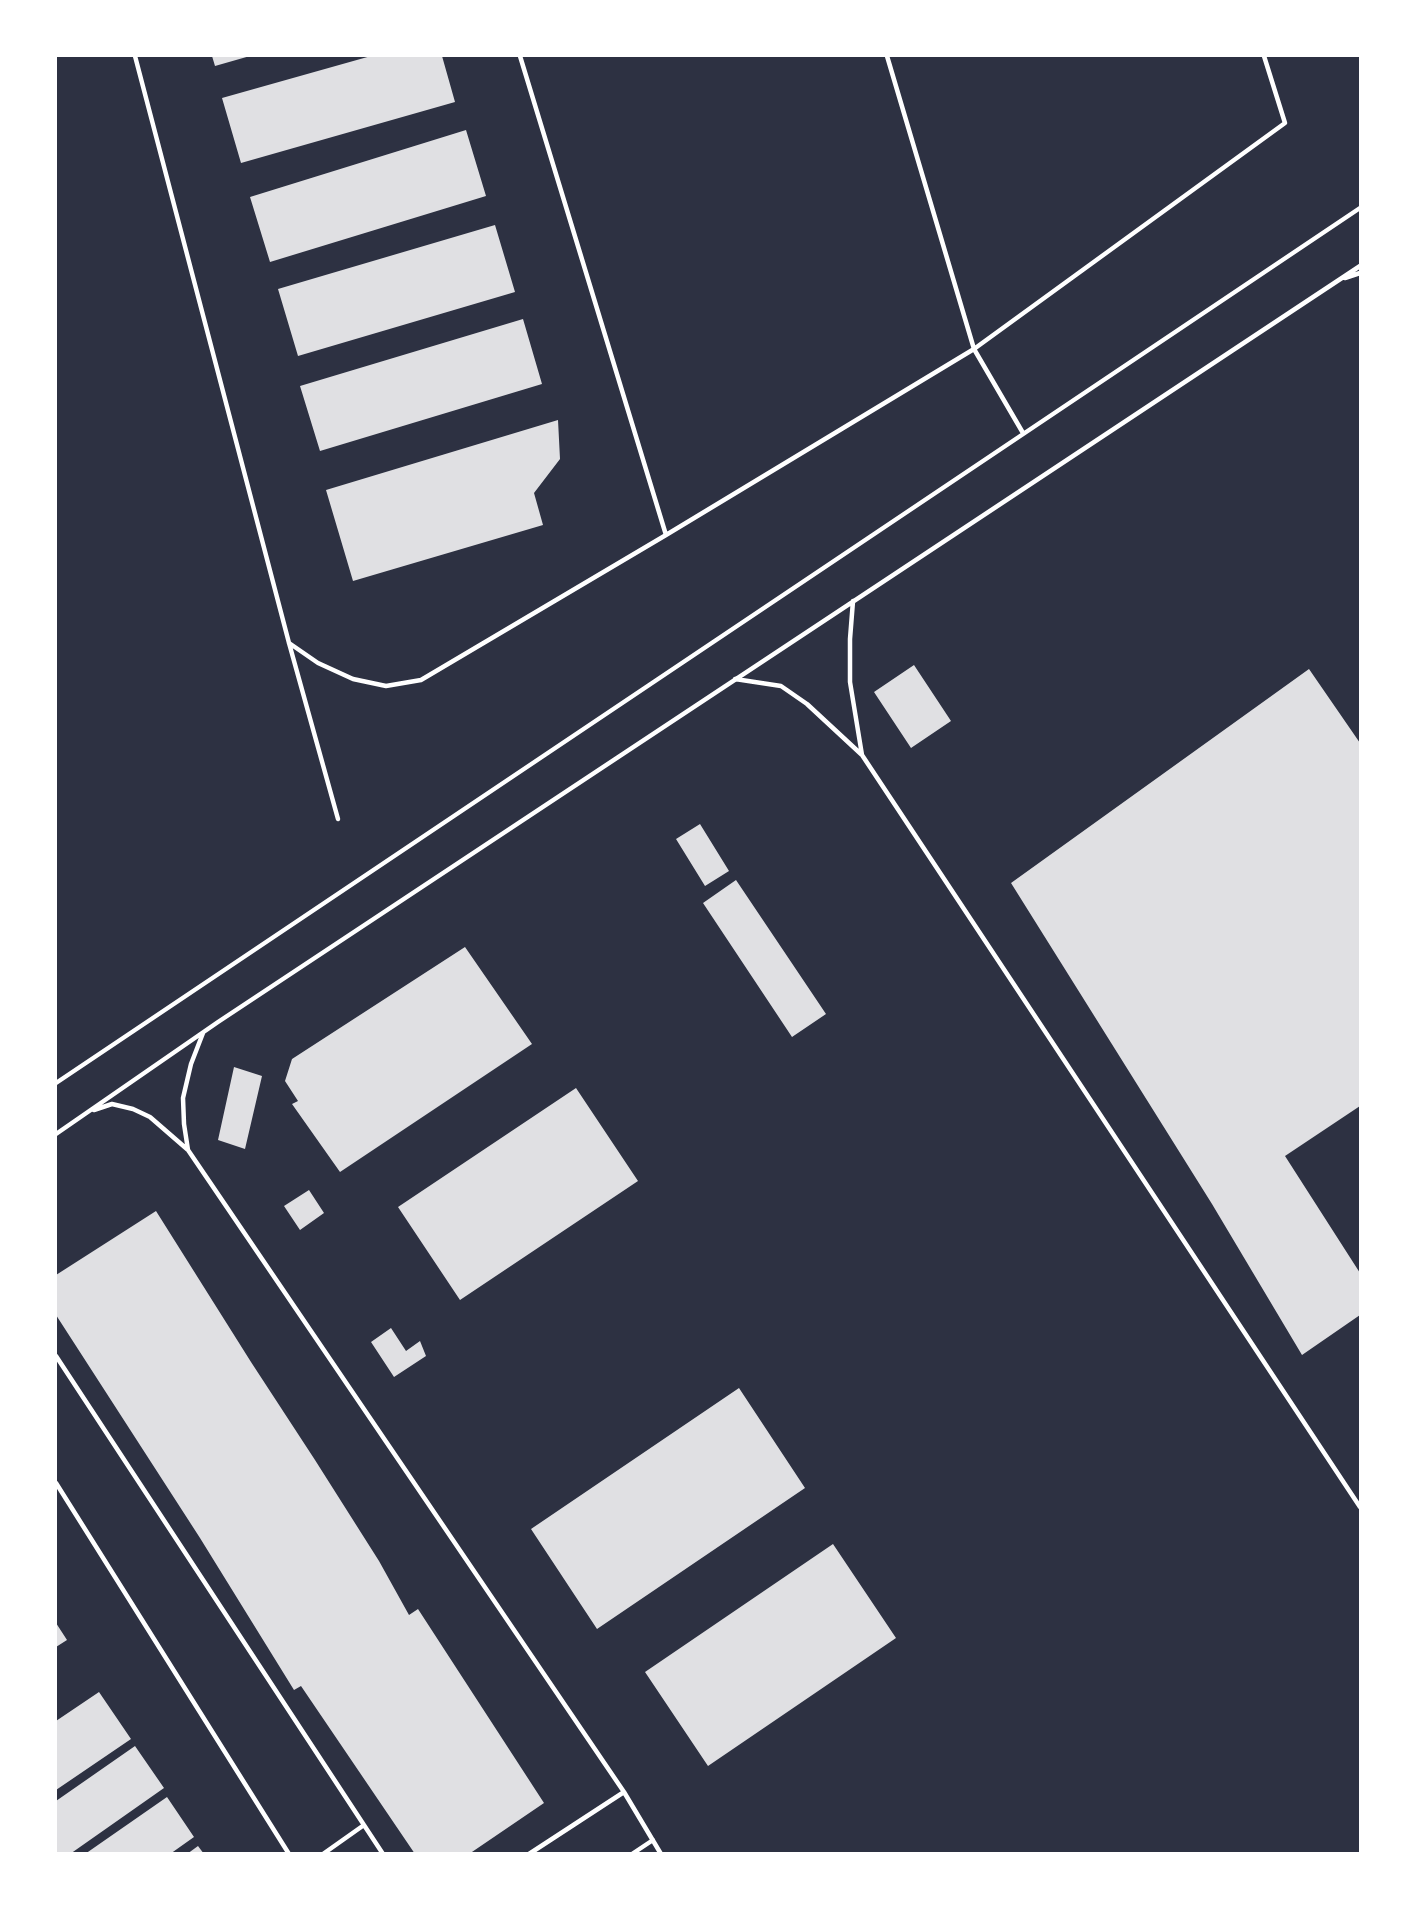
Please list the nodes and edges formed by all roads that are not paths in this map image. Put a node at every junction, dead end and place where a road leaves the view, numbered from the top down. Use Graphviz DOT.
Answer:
graph roads {
  1 [pos="135,56"];
  2 [pos="520,56"];
  3 [pos="886,56"];
  4 [pos="1264,56"];
  5 [pos="1360,208"];
  6 [pos="1360,266"];
  7 [pos="1360,273"];
  8 [pos="1339,279"];
  9 [pos="974,349"];
  10 [pos="1023,434"];
  11 [pos="666,536"];
  12 [pos="853,601"];
  13 [pos="289,643"];
  14 [pos="735,679"];
  15 [pos="862,754"];
  16 [pos="338,819"];
  17 [pos="204,1031"];
  18 [pos="56,1083"];
  19 [pos="89,1111"];
  20 [pos="56,1134"];
  21 [pos="188,1150"];
  22 [pos="56,1356"];
  23 [pos="56,1483"];
  24 [pos="1360,1507"];
  25 [pos="624,1792"];
  26 [pos="364,1825"];
  27 [pos="652,1840"];
  28 [pos="289,1854"];
  29 [pos="323,1854"];
  30 [pos="383,1854"];
  31 [pos="529,1854"];
  32 [pos="632,1854"];
  33 [pos="661,1854"];
  1 -- 13 [label="lane"];
  2 -- 11 [label="lane"];
  3 -- 9 [label="lane"];
  4 -- 9 [label="lane"];
  5 -- 10 [label="lane"];
  6 -- 8 [label="lane"];
  7 -- 8 [label="lane"];
  8 -- 12 [label="lane"];
  9 -- 10 [label="lane"];
  9 -- 11 [label="lane"];
  10 -- 18 [label="lane"];
  11 -- 13 [label="lane"];
  12 -- 14 [label="lane"];
  12 -- 15 [label="lane"];
  13 -- 16 [label="lane"];
  14 -- 15 [label="lane"];
  14 -- 17 [label="lane"];
  15 -- 24 [label="lane"];
  17 -- 19 [label="lane"];
  17 -- 21 [label="lane"];
  19 -- 20 [label="lane"];
  19 -- 21 [label="lane"];
  21 -- 25 [label="lane"];
  22 -- 26 [label="lane"];
  23 -- 28 [label="lane"];
  25 -- 27 [label="lane"];
  25 -- 31 [label="lane"];
  26 -- 29 [label="lane"];
  26 -- 30 [label="lane"];
  27 -- 32 [label="lane"];
  27 -- 33 [label="lane"];
}
